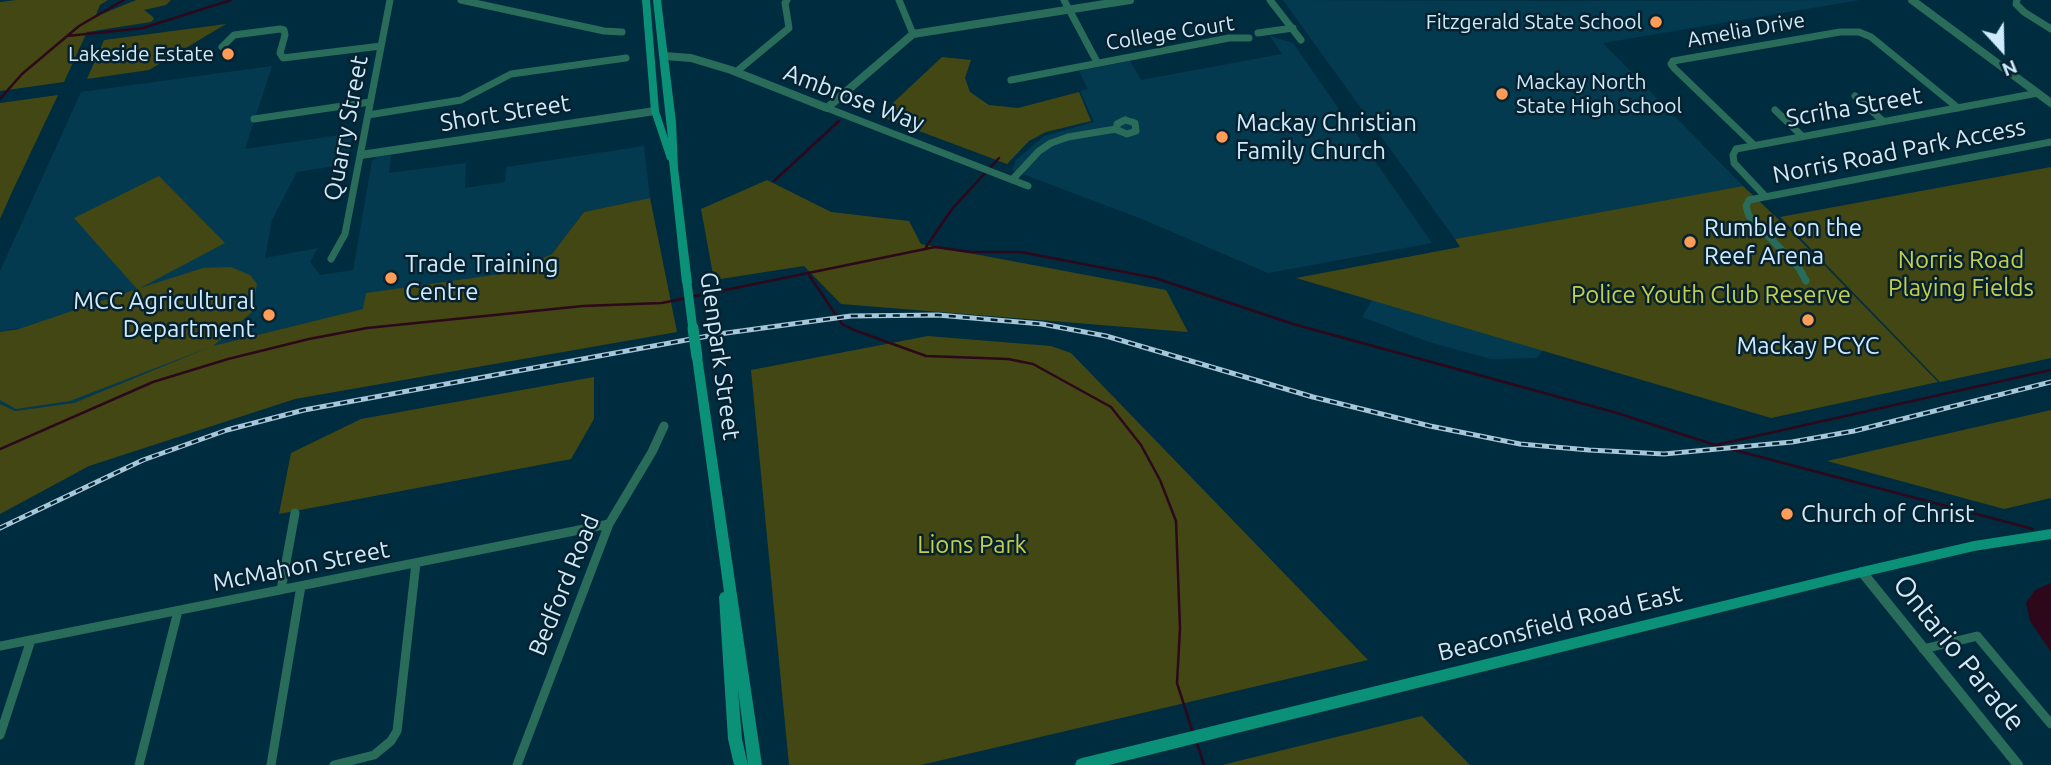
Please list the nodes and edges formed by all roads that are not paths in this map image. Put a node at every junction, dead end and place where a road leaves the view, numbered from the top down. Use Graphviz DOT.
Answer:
graph roads {
  1 [pos="390,0"];
  2 [pos="461,0"];
  3 [pos="646,0"];
  4 [pos="657,0"];
  5 [pos="787,0"];
  6 [pos="899,0"];
  7 [pos="1064,0"];
  8 [pos="1130,0"];
  9 [pos="1912,0"];
  10 [pos="2017,0"];
  11 [pos="1274,2"];
  12 [pos="1068,9"];
  13 [pos="1293,28"];
  14 [pos="2051,29"];
  15 [pos="622,32"];
  16 [pos="1258,33"];
  17 [pos="913,34"];
  18 [pos="1249,38"];
  19 [pos="1301,40"];
  20 [pos="381,46"];
  21 [pos="222,47"];
  22 [pos="664,54"];
  23 [pos="651,56"];
  24 [pos="626,58"];
  25 [pos="1097,62"];
  26 [pos="705,63"];
  27 [pos="666,69"];
  28 [pos="733,71"];
  29 [pos="1011,80"];
  30 [pos="2038,93"];
  31 [pos="1855,96"];
  32 [pos="370,103"];
  33 [pos="2051,103"];
  34 [pos="670,108"];
  35 [pos="827,108"];
  36 [pos="1958,108"];
  37 [pos="1775,110"];
  38 [pos="655,111"];
  39 [pos="368,115"];
  40 [pos="254,119"];
  41 [pos="1883,121"];
  42 [pos="1116,129"];
  43 [pos="1802,136"];
  44 [pos="2051,142"];
  45 [pos="1754,145"];
  46 [pos="361,155"];
  47 [pos="674,168"];
  48 [pos="1013,180"];
  49 [pos="1028,186"];
  50 [pos="1765,196"];
  51 [pos="331,259"];
  52 [pos="1806,281"];
  53 [pos="664,426"];
  54 [pos="295,513"];
  55 [pos="610,524"];
  56 [pos="2051,534"];
  57 [pos="723,549"];
  58 [pos="416,563"];
  59 [pos="1862,572"];
  60 [pos="301,586"];
  61 [pos="281,590"];
  62 [pos="177,611"];
  63 [pos="31,640"];
  64 [pos="0,646"];
  65 [pos="1923,649"];
  66 [pos="2051,724"];
  67 [pos="0,735"];
  68 [pos="139,765"];
  69 [pos="271,765"];
  70 [pos="334,765"];
  71 [pos="517,765"];
  72 [pos="739,765"];
  73 [pos="755,765"];
  74 [pos="1082,765"];
  75 [pos="2018,765"];
  1 -- 20 [label="street, Quarry Street"];
  2 -- 15 [label="street"];
  3 -- 23 [label="main road, Glenpark Street"];
  4 -- 22 [label="main road, Glenpark Street"];
  5 -- 28 [label="street"];
  6 -- 17 [label="street"];
  7 -- 12 [label="street"];
  8 -- 12 [label="street"];
  9 -- 30 [label="street"];
  10 -- 14 [label="street"];
  11 -- 13 [label="street"];
  12 -- 17 [label="street"];
  12 -- 25 [label="street"];
  13 -- 16 [label="street"];
  13 -- 19 [label="street"];
  17 -- 35 [label="street"];
  18 -- 25 [label="street, College Court"];
  20 -- 21 [label="street"];
  20 -- 32 [label="street, Quarry Street"];
  22 -- 23 [label="main road"];
  22 -- 26 [label="street, Ambrose Way"];
  22 -- 27 [label="main road, Glenpark Street"];
  22 -- 28 [label="street"];
  23 -- 38 [label="main road, Glenpark Street"];
  24 -- 39 [label="street"];
  25 -- 29 [label="street, College Court"];
  26 -- 27 [label="street"];
  26 -- 28 [label="street, Ambrose Way"];
  27 -- 34 [label="main road, Glenpark Street"];
  28 -- 35 [label="street, Ambrose Way"];
  30 -- 33 [label="street"];
  30 -- 36 [label="street, Scriha Street"];
  31 -- 41 [label="street"];
  32 -- 39 [label="street, Quarry Street"];
  32 -- 40 [label="street"];
  34 -- 38 [label="main road"];
  34 -- 47 [label="main road, Glenpark Street"];
  35 -- 48 [label="street, Ambrose Way"];
  36 -- 41 [label="street, Scriha Street"];
  36 -- 45 [label="street, Amelia Drive"];
  37 -- 43 [label="street"];
  38 -- 46 [label="street, Short Street"];
  38 -- 47 [label="main road, Glenpark Street"];
  39 -- 46 [label="street, Quarry Street"];
  41 -- 43 [label="street, Scriha Street"];
  42 -- 48 [label="street"];
  43 -- 45 [label="street, Scriha Street"];
  44 -- 50 [label="street, Norris Road Park Access"];
  45 -- 50 [label="street"];
  46 -- 51 [label="street, Quarry Street"];
  47 -- 57 [label="main road, Glenpark Street, bridge"];
  48 -- 49 [label="street, Ambrose Way"];
  50 -- 52 [label="street, Norris Road Park Access"];
  53 -- 55 [label="street, Bedford Road"];
  54 -- 61 [label="street"];
  55 -- 58 [label="street, McMahon Street"];
  55 -- 71 [label="street, Bedford Road"];
  56 -- 59 [label="main road, Beaconsfield Road East"];
  57 -- 72 [label="main road, Glenpark Street"];
  57 -- 73 [label="main road, Glenpark Street"];
  58 -- 60 [label="street, McMahon Street"];
  58 -- 70 [label="street"];
  59 -- 65 [label="street, Ontario Parade"];
  59 -- 74 [label="main road, Beaconsfield Road East"];
  60 -- 61 [label="street, McMahon Street"];
  60 -- 69 [label="street"];
  61 -- 62 [label="street, McMahon Street"];
  62 -- 63 [label="street, McMahon Street"];
  62 -- 68 [label="street"];
  63 -- 64 [label="street, McMahon Street"];
  63 -- 67 [label="street"];
  65 -- 66 [label="street"];
  65 -- 75 [label="street, Ontario Parade"];
}
